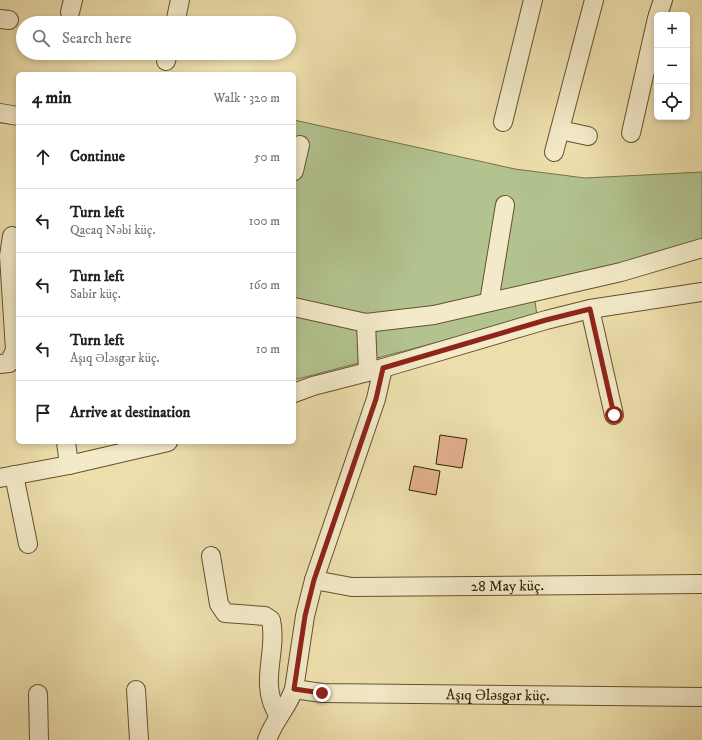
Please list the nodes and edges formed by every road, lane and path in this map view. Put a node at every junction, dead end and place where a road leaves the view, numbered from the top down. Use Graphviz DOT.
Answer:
graph roads {
  1 [pos="180,0"];
  2 [pos="533,0"];
  3 [pos="594,0"];
  4 [pos="663,0"];
  5 [pos="659,12"];
  6 [pos="177,16"];
  7 [pos="654,31"];
  8 [pos="0,113"];
  9 [pos="16,116"];
  10 [pos="503,122"];
  11 [pos="560,130"];
  12 [pos="631,133"];
  13 [pos="588,136"];
  14 [pos="300,145"];
  15 [pos="554,152"];
  16 [pos="296,162"];
  17 [pos="505,205"];
  18 [pos="10,235"];
  19 [pos="702,248"];
  20 [pos="702,292"];
  21 [pos="489,302"];
  22 [pos="296,307"];
  23 [pos="590,309"];
  24 [pos="366,323"];
  25 [pos="0,364"];
  26 [pos="375,370"];
  27 [pos="296,392"];
  28 [pos="614,415"];
  29 [pos="66,444"];
  30 [pos="159,444"];
  31 [pos="69,465"];
  32 [pos="7,477"];
  33 [pos="28,544"];
  34 [pos="211,556"];
  35 [pos="314,580"];
  36 [pos="702,584"];
  37 [pos="294,689"];
  38 [pos="136,690"];
  39 [pos="38,694"];
  40 [pos="702,697"];
  41 [pos="278,715"];
  42 [pos="39,740"];
  43 [pos="139,740"];
  44 [pos="268,740"];
  1 -- 6 [label="street"];
  2 -- 10 [label="street"];
  3 -- 11 [label="street"];
  4 -- 5 [label="street"];
  7 -- 12 [label="street"];
  8 -- 9 [label="street"];
  11 -- 13 [label="street"];
  11 -- 15 [label="street"];
  14 -- 16 [label="street"];
  17 -- 21 [label="street"];
  18 -- 25 [label="street"];
  19 -- 21 [label="street"];
  20 -- 23 [label="street"];
  21 -- 24 [label="street"];
  22 -- 24 [label="street"];
  23 -- 26 [label="street"];
  23 -- 28 [label="street"];
  24 -- 26 [label="street"];
  26 -- 27 [label="street"];
  26 -- 35 [label="street"];
  29 -- 31 [label="street"];
  30 -- 31 [label="street"];
  31 -- 32 [label="street"];
  32 -- 33 [label="street"];
  34 -- 41 [label="street"];
  35 -- 36 [label="street, 28 May küç."];
  35 -- 37 [label="street"];
  37 -- 40 [label="street, Aşıq Ələsgər küç."];
  37 -- 41 [label="street"];
  38 -- 43 [label="street"];
  39 -- 42 [label="street"];
  41 -- 44 [label="street"];
}
